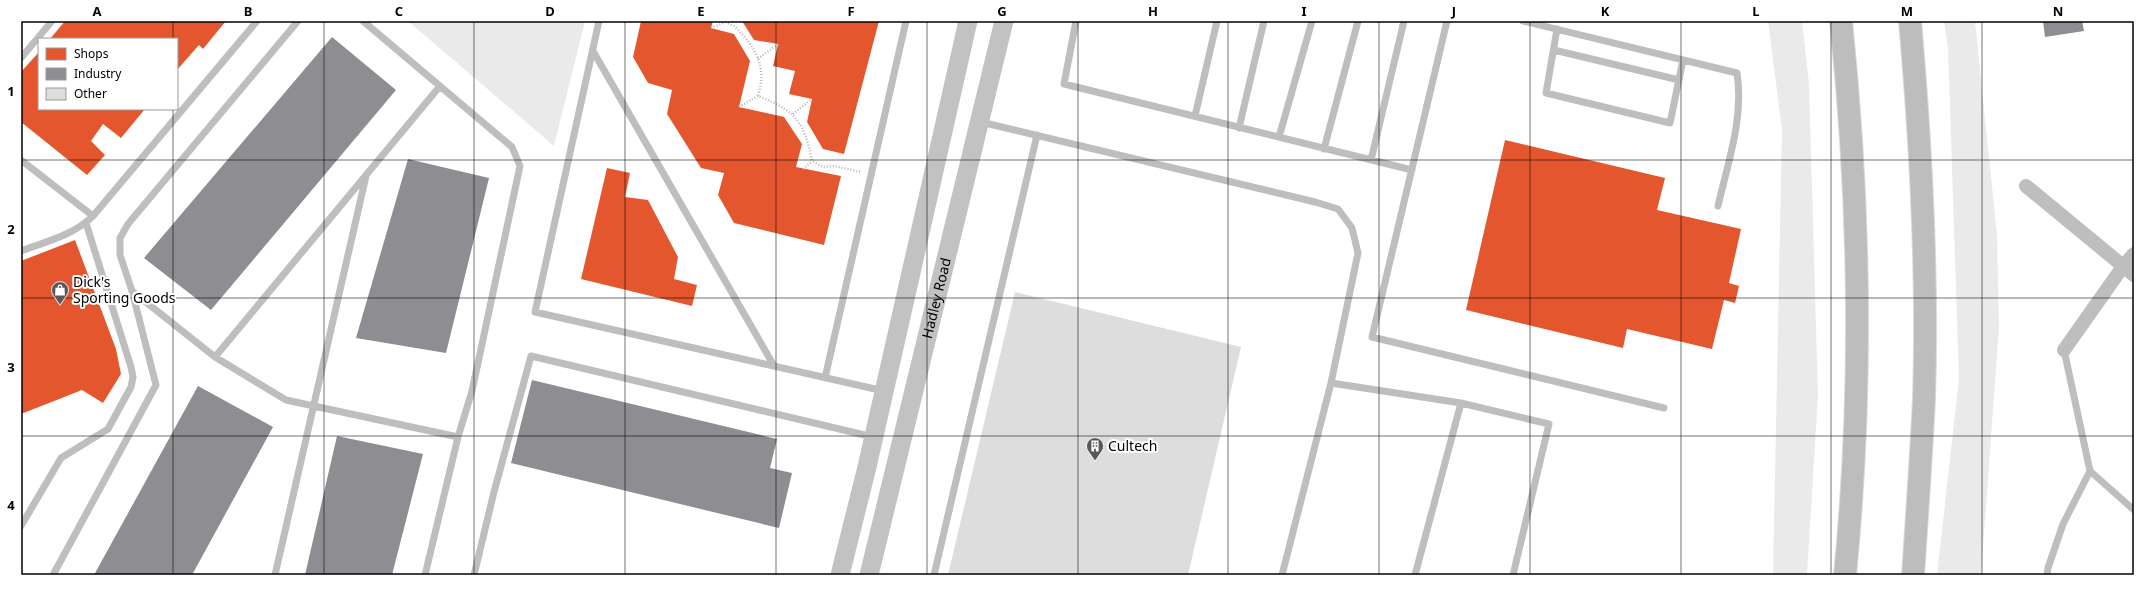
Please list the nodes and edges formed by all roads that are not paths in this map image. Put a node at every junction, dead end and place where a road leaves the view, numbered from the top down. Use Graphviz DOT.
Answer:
graph roads {
  1 [pos="52,21"];
  2 [pos="258,21"];
  3 [pos="298,21"];
  4 [pos="362,21"];
  5 [pos="599,21"];
  6 [pos="906,21"];
  7 [pos="968,21"];
  8 [pos="1004,21"];
  9 [pos="1076,21"];
  10 [pos="1217,21"];
  11 [pos="1264,21"];
  12 [pos="1312,21"];
  13 [pos="1358,21"];
  14 [pos="1404,21"];
  15 [pos="1447,21"];
  16 [pos="1523,21"];
  17 [pos="1841,21"];
  18 [pos="1910,21"];
  19 [pos="1557,29"];
  20 [pos="1554,50"];
  21 [pos="593,51"];
  22 [pos="21,58"];
  23 [pos="1683,60"];
  24 [pos="1679,80"];
  25 [pos="440,86"];
  26 [pos="1195,116"];
  27 [pos="979,121"];
  28 [pos="1239,128"];
  29 [pos="1037,135"];
  30 [pos="1279,137"];
  31 [pos="1324,149"];
  32 [pos="21,160"];
  33 [pos="1371,160"];
  34 [pos="1412,170"];
  35 [pos="366,176"];
  36 [pos="2026,186"];
  37 [pos="1718,206"];
  38 [pos="93,216"];
  39 [pos="86,223"];
  40 [pos="21,251"];
  41 [pos="2134,254"];
  42 [pos="2129,270"];
  43 [pos="132,292"];
  44 [pos="2064,350"];
  45 [pos="215,357"];
  46 [pos="774,366"];
  47 [pos="825,378"];
  48 [pos="1331,383"];
  49 [pos="884,391"];
  50 [pos="1461,403"];
  51 [pos="314,406"];
  52 [pos="1664,408"];
  53 [pos="458,437"];
  54 [pos="874,437"];
  55 [pos="2090,471"];
  56 [pos="2134,510"];
  57 [pos="21,526"];
  58 [pos="53,575"];
  59 [pos="275,575"];
  60 [pos="425,575"];
  61 [pos="474,575"];
  62 [pos="840,575"];
  63 [pos="869,575"];
  64 [pos="934,575"];
  65 [pos="1282,575"];
  66 [pos="1415,575"];
  67 [pos="1513,575"];
  68 [pos="1845,575"];
  69 [pos="1914,575"];
  70 [pos="2047,575"];
  1 -- 22 [label="lane"];
  2 -- 38 [label="lane"];
  3 -- 43 [label="lane"];
  4 -- 25 [label="lane"];
  5 -- 21 [label="lane"];
  6 -- 47 [label="lane"];
  7 -- 49 [label="main road, Hadley Road"];
  8 -- 27 [label="main road, Hadley Road"];
  9 -- 26 [label="lane"];
  10 -- 26 [label="lane"];
  11 -- 28 [label="lane"];
  12 -- 30 [label="lane"];
  13 -- 31 [label="lane"];
  14 -- 33 [label="lane"];
  15 -- 34 [label="lane"];
  16 -- 19 [label="lane"];
  17 -- 68 [label="highway"];
  18 -- 69 [label="highway"];
  19 -- 20 [label="lane"];
  19 -- 23 [label="lane"];
  20 -- 24 [label="lane"];
  20 -- 24 [label="lane"];
  21 -- 46 [label="lane"];
  21 -- 46 [label="lane"];
  23 -- 24 [label="lane"];
  23 -- 37 [label="lane"];
  25 -- 35 [label="lane"];
  25 -- 53 [label="lane"];
  26 -- 28 [label="lane"];
  27 -- 29 [label="lane"];
  27 -- 63 [label="main road, Hadley Road"];
  28 -- 30 [label="lane"];
  29 -- 48 [label="lane"];
  29 -- 64 [label="lane"];
  30 -- 31 [label="lane"];
  31 -- 33 [label="lane"];
  32 -- 38 [label="lane"];
  33 -- 34 [label="lane"];
  34 -- 52 [label="lane"];
  35 -- 45 [label="lane"];
  35 -- 51 [label="lane"];
  36 -- 42 [label="street"];
  38 -- 39 [label="lane"];
  39 -- 40 [label="lane"];
  39 -- 57 [label="lane"];
  41 -- 42 [label="street"];
  42 -- 44 [label="street"];
  43 -- 45 [label="lane"];
  43 -- 58 [label="lane"];
  44 -- 55 [label="lane"];
  45 -- 51 [label="lane"];
  46 -- 47 [label="lane"];
  47 -- 49 [label="lane"];
  48 -- 50 [label="lane"];
  48 -- 65 [label="lane"];
  49 -- 54 [label="main road, Hadley Road"];
  50 -- 66 [label="lane"];
  50 -- 67 [label="lane"];
  51 -- 53 [label="lane"];
  51 -- 59 [label="lane"];
  53 -- 60 [label="lane"];
  54 -- 61 [label="lane"];
  54 -- 62 [label="main road, Hadley Road"];
  55 -- 56 [label="lane"];
  55 -- 70 [label="lane"];
}
